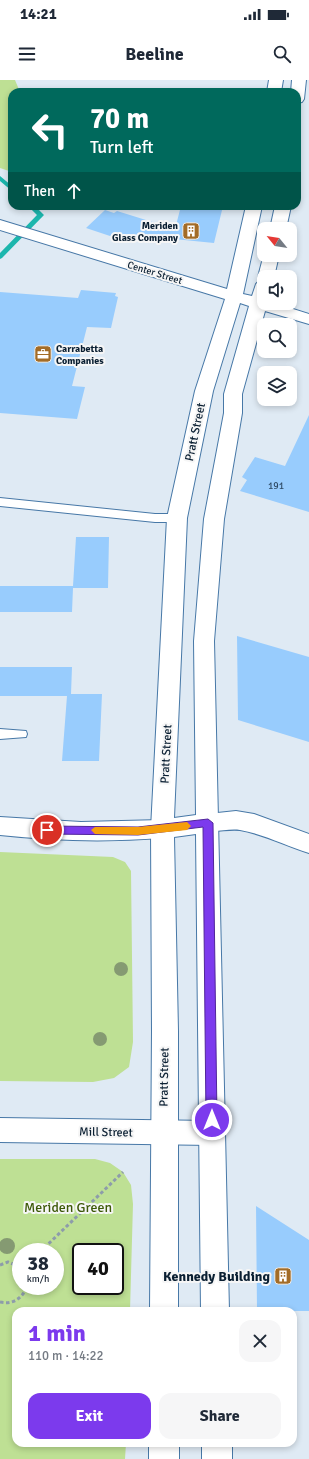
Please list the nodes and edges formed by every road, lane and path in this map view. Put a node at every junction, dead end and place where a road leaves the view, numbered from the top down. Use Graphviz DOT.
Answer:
graph roads {
  1 [pos="253,210"];
  2 [pos="282,210"];
  3 [pos="280,222"];
  4 [pos="5,226"];
  5 [pos="234,296"];
  6 [pos="257,302"];
  7 [pos="257,310"];
  8 [pos="281,310"];
  9 [pos="309,319"];
  10 [pos="0,502"];
  11 [pos="177,518"];
  12 [pos="0,734"];
  13 [pos="21,734"];
  14 [pos="208,823"];
  15 [pos="0,826"];
  16 [pos="162,829"];
  17 [pos="309,844"];
  18 [pos="0,1130"];
  19 [pos="164,1132"];
  20 [pos="212,1133"];
  21 [pos="123,1172"];
  22 [pos="49,1243"];
  23 [pos="12,1263"];
  24 [pos="0,1265"];
  25 [pos="22,1295"];
  26 [pos="0,1302"];
  27 [pos="164,1307"];
  28 [pos="215,1307"];
  29 [pos="164,1447"];
  30 [pos="217,1447"];
  31 [pos="164,1459"];
  32 [pos="217,1459"];
  1 -- 5 [label="street, Pratt Street"];
  2 -- 3 [label="street"];
  4 -- 5 [label="street, Center Street"];
  5 -- 6 [label="street, Center Street"];
  5 -- 11 [label="street, Pratt Street"];
  7 -- 14 [label="street"];
  8 -- 9 [label="street, Center Street"];
  10 -- 11 [label="lane"];
  11 -- 16 [label="street, Pratt Street"];
  12 -- 13 [label="lane"];
  14 -- 16 [label="street"];
  14 -- 17 [label="street"];
  14 -- 20 [label="street"];
  15 -- 16 [label="street"];
  16 -- 19 [label="street, Pratt Street"];
  18 -- 19 [label="street, Mill Street"];
  19 -- 20 [label="street, Mill Street"];
  19 -- 27 [label="street, Pratt Street"];
  20 -- 28 [label="street"];
  21 -- 22 [label="path"];
  23 -- 24 [label="path"];
  25 -- 26 [label="path"];
  29 -- 31 [label="street"];
  30 -- 32 [label="street"];
}
